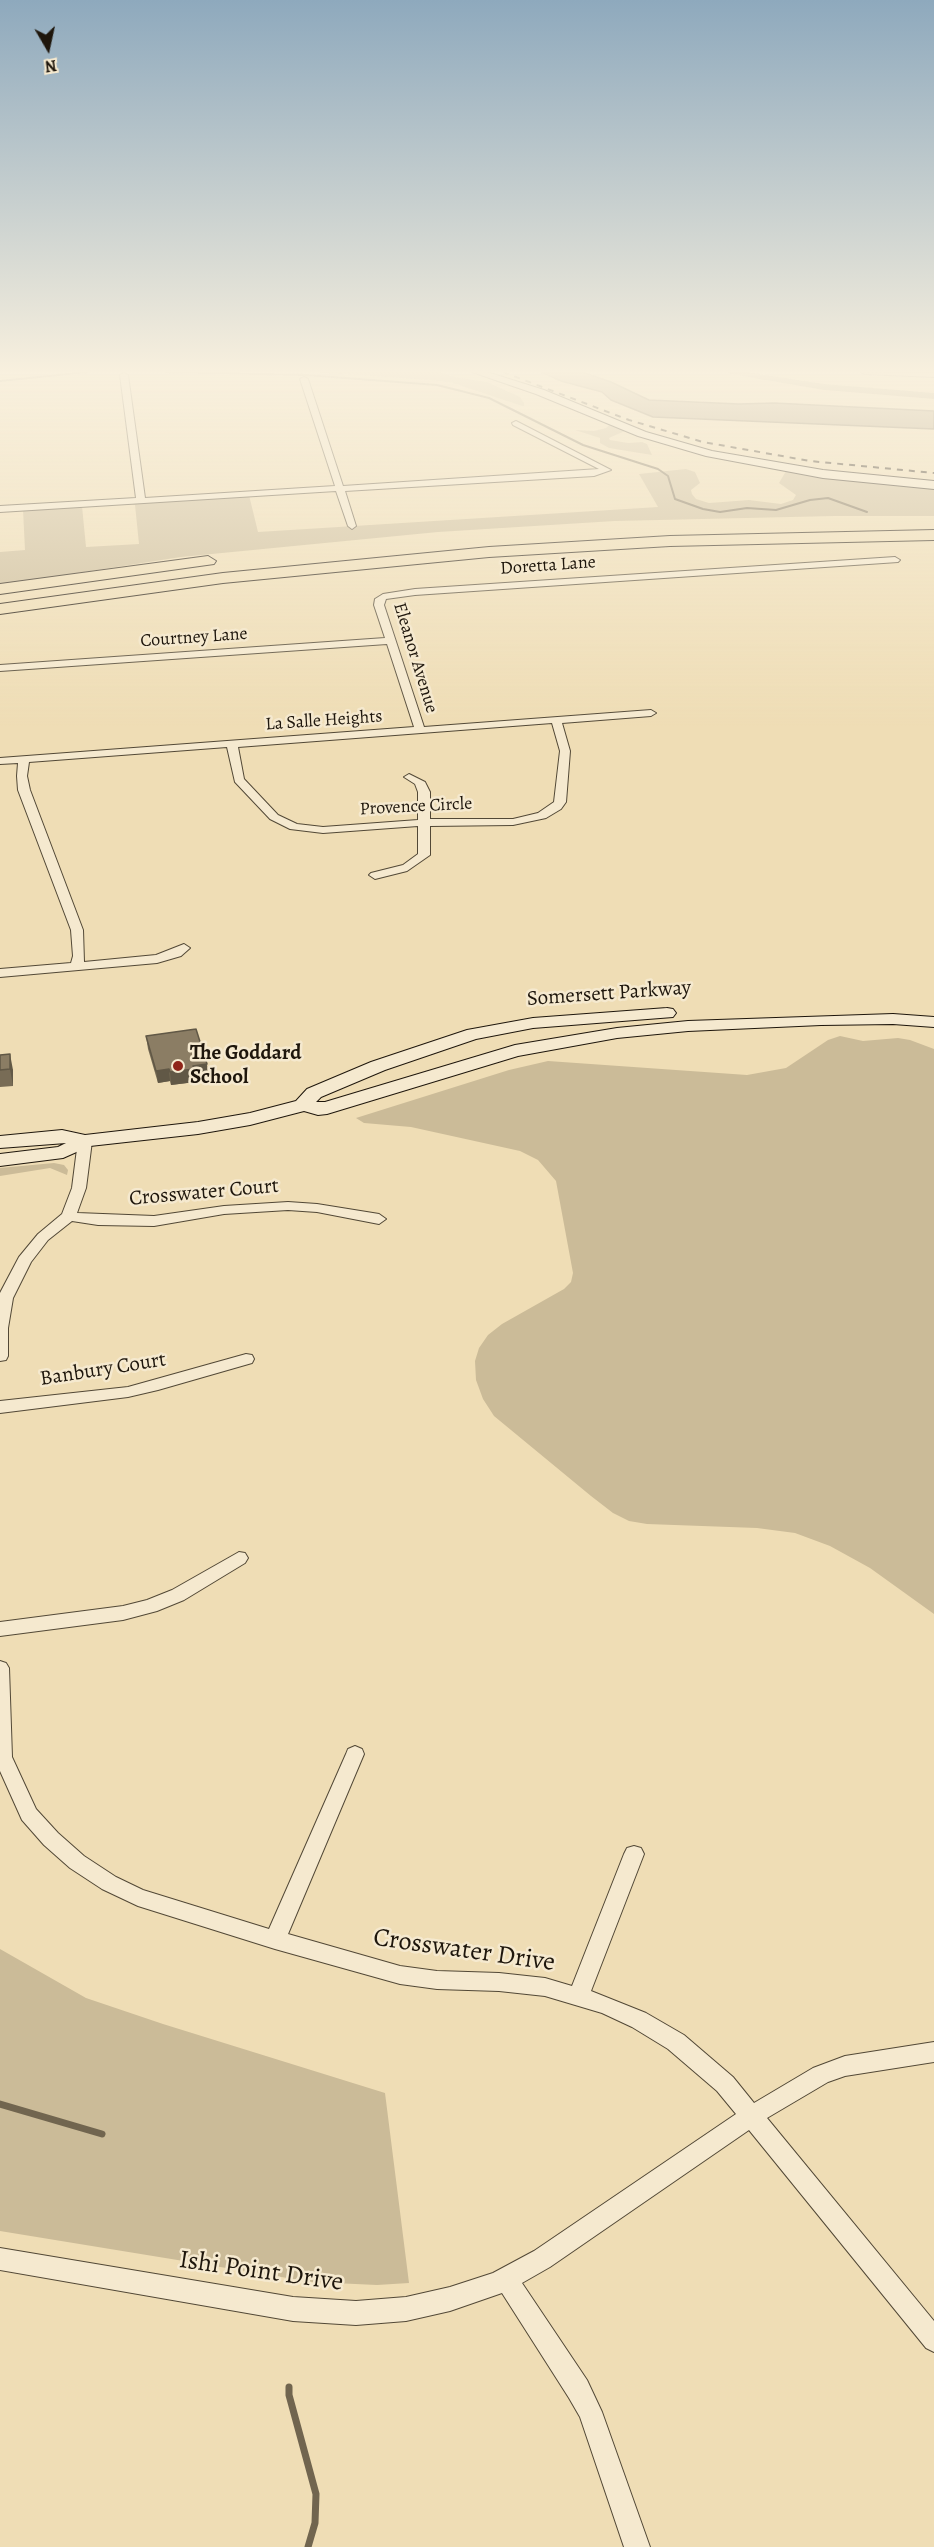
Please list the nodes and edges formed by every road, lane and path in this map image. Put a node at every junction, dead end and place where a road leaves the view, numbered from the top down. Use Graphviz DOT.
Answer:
graph roads {
  1 [pos="140,491"];
  2 [pos="292,491"];
  3 [pos="340,491"];
  4 [pos="141,500"];
  5 [pos="0,508"];
  6 [pos="884,520"];
  7 [pos="934,520"];
  8 [pos="661,525"];
  9 [pos="682,525"];
  10 [pos="352,526"];
  11 [pos="934,535"];
  12 [pos="219,560"];
  13 [pos="895,560"];
  14 [pos="0,589"];
  15 [pos="383,597"];
  16 [pos="0,609"];
  17 [pos="391,641"];
  18 [pos="0,668"];
  19 [pos="651,713"];
  20 [pos="556,720"];
  21 [pos="420,730"];
  22 [pos="232,744"];
  23 [pos="24,760"];
  24 [pos="0,762"];
  25 [pos="409,777"];
  26 [pos="425,822"];
  27 [pos="375,875"];
  28 [pos="184,948"];
  29 [pos="76,967"];
  30 [pos="0,973"];
  31 [pos="934,1008"];
  32 [pos="934,1022"];
  33 [pos="305,1105"];
  34 [pos="85,1141"];
  35 [pos="0,1142"];
  36 [pos="0,1160"];
  37 [pos="69,1216"];
  38 [pos="379,1220"];
  39 [pos="0,1356"];
  40 [pos="246,1359"];
  41 [pos="0,1407"];
  42 [pos="239,1558"];
  43 [pos="0,1629"];
  44 [pos="0,1668"];
  45 [pos="355,1754"];
  46 [pos="634,1854"];
  47 [pos="275,1940"];
  48 [pos="578,1997"];
  49 [pos="934,2052"];
  50 [pos="751,2116"];
  51 [pos="0,2259"];
  52 [pos="506,2278"];
  53 [pos="934,2340"];
  54 [pos="637,2547"];
  1 -- 4 [label="street"];
  2 -- 4 [label="street"];
  3 -- 10 [label="street"];
  4 -- 5 [label="street"];
  6 -- 7 [label="highway"];
  8 -- 9 [label="highway"];
  11 -- 16 [label="highway"];
  12 -- 14 [label="highway"];
  13 -- 15 [label="street, Doretta Lane"];
  15 -- 17 [label="street, Eleanor Avenue"];
  17 -- 18 [label="street, Courtney Lane"];
  17 -- 21 [label="street, Eleanor Avenue"];
  19 -- 20 [label="street, La Salle Heights"];
  20 -- 21 [label="street, La Salle Heights"];
  20 -- 26 [label="street, Provence Circle"];
  21 -- 22 [label="street, La Salle Heights"];
  22 -- 23 [label="street, La Salle Heights"];
  22 -- 26 [label="street, Provence Circle"];
  23 -- 24 [label="street, La Salle Heights"];
  23 -- 29 [label="street"];
  25 -- 26 [label="street"];
  26 -- 27 [label="street"];
  28 -- 29 [label="street"];
  29 -- 30 [label="street"];
  31 -- 33 [label="main road, Somersett Parkway"];
  32 -- 33 [label="main road, Somersett Parkway"];
  33 -- 34 [label="main road, Somersett Parkway"];
  34 -- 35 [label="main road, Somersett Parkway"];
  34 -- 36 [label="main road, Somersett Parkway"];
  34 -- 37 [label="street"];
  37 -- 38 [label="street, Crosswater Court"];
  37 -- 39 [label="street"];
  40 -- 41 [label="street, Banbury Court"];
  42 -- 43 [label="street"];
  44 -- 47 [label="street, Crosswater Drive"];
  45 -- 47 [label="street"];
  46 -- 48 [label="street"];
  47 -- 48 [label="street, Crosswater Drive"];
  48 -- 50 [label="street, Crosswater Drive"];
  49 -- 50 [label="street, Ishi Point Drive"];
  50 -- 52 [label="street, Ishi Point Drive"];
  50 -- 53 [label="street, Crosswater Drive"];
  51 -- 52 [label="street, Ishi Point Drive"];
  52 -- 54 [label="street"];
}
